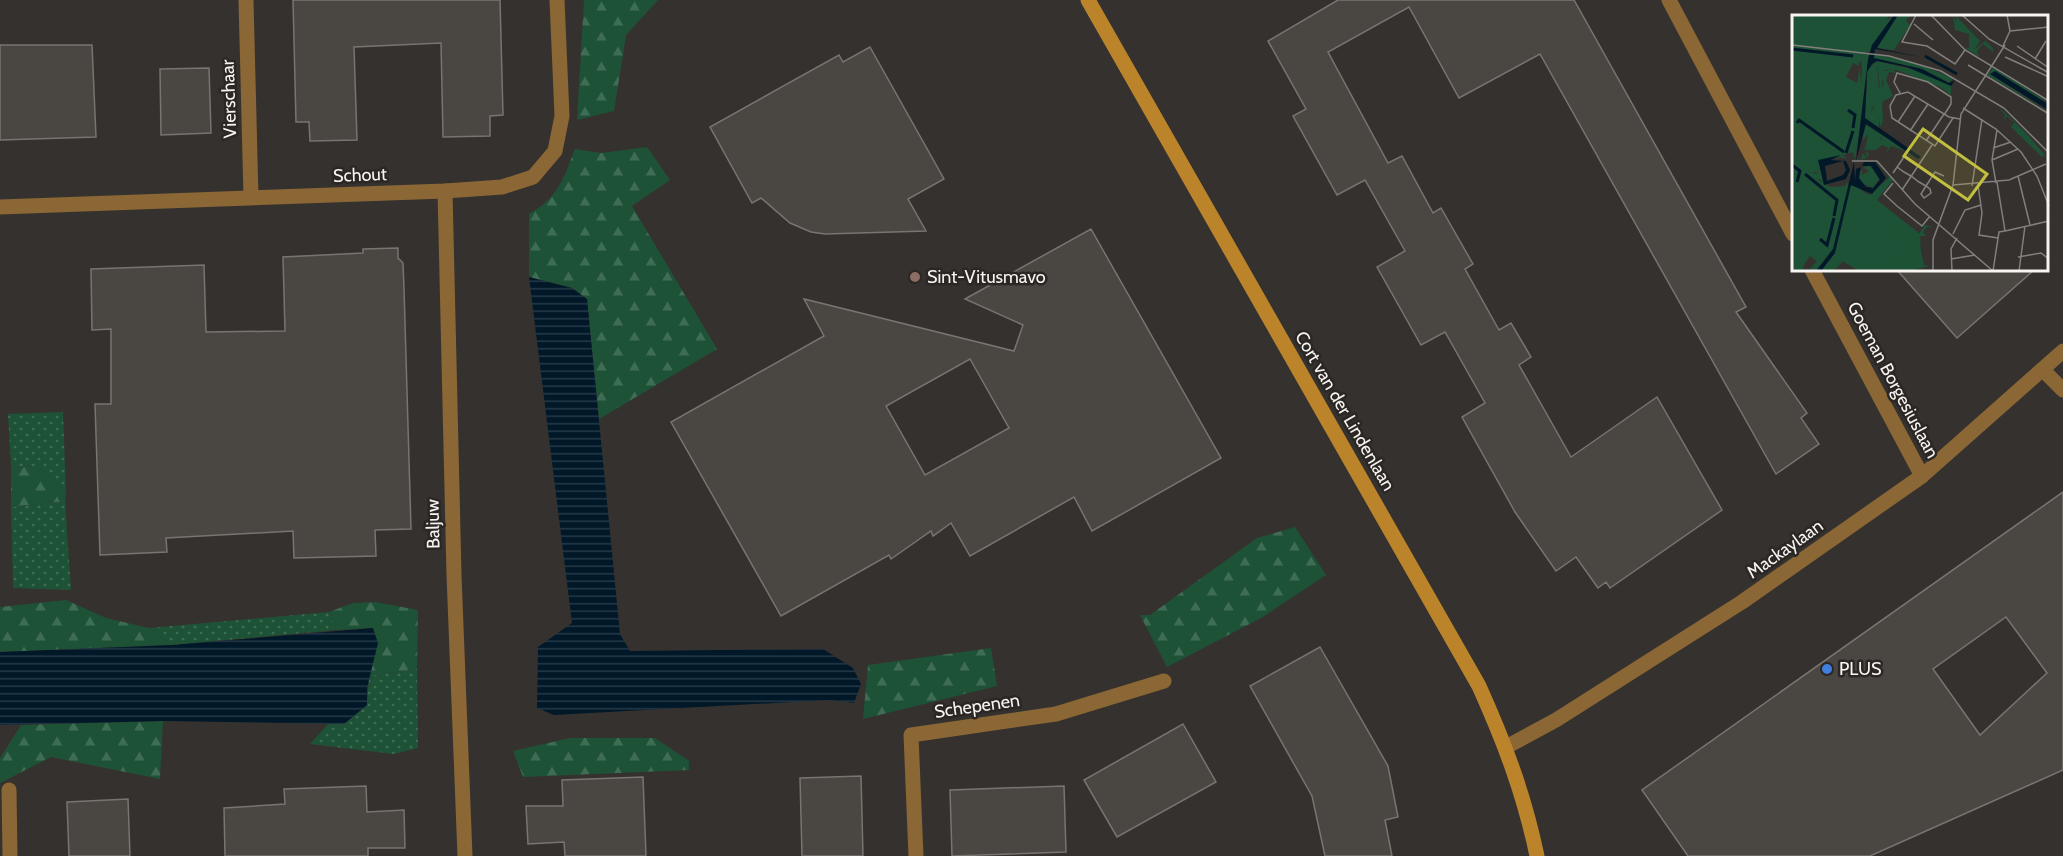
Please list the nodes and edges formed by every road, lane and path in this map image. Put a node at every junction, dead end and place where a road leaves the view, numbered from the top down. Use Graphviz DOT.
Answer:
graph roads {
  1 [pos="246,0"];
  2 [pos="557,0"];
  3 [pos="1088,0"];
  4 [pos="1669,0"];
  5 [pos="445,192"];
  6 [pos="251,197"];
  7 [pos="0,207"];
  8 [pos="1792,232"];
  9 [pos="1813,272"];
  10 [pos="2063,351"];
  11 [pos="2043,370"];
  12 [pos="2063,390"];
  13 [pos="1922,476"];
  14 [pos="1164,681"];
  15 [pos="1506,747"];
  16 [pos="9,789"];
  17 [pos="9,856"];
  18 [pos="465,856"];
  19 [pos="916,856"];
  20 [pos="1537,856"];
  1 -- 6 [label="street, Vierschaar"];
  2 -- 5 [label="street, Schout"];
  3 -- 15 [label="main road, Cort van der Lindenlaan"];
  4 -- 8 [label="street"];
  5 -- 6 [label="street, Schout"];
  5 -- 18 [label="street, Baljuw"];
  6 -- 7 [label="street, Schout"];
  9 -- 13 [label="street, Goeman Borgesiuslaan"];
  10 -- 11 [label="street, Mackaylaan"];
  11 -- 12 [label="street"];
  11 -- 13 [label="street, Mackaylaan"];
  13 -- 15 [label="street, Mackaylaan"];
  14 -- 19 [label="street, Schepenen"];
  15 -- 20 [label="main road, Cort van der Lindenlaan"];
  16 -- 17 [label="street"];
}
